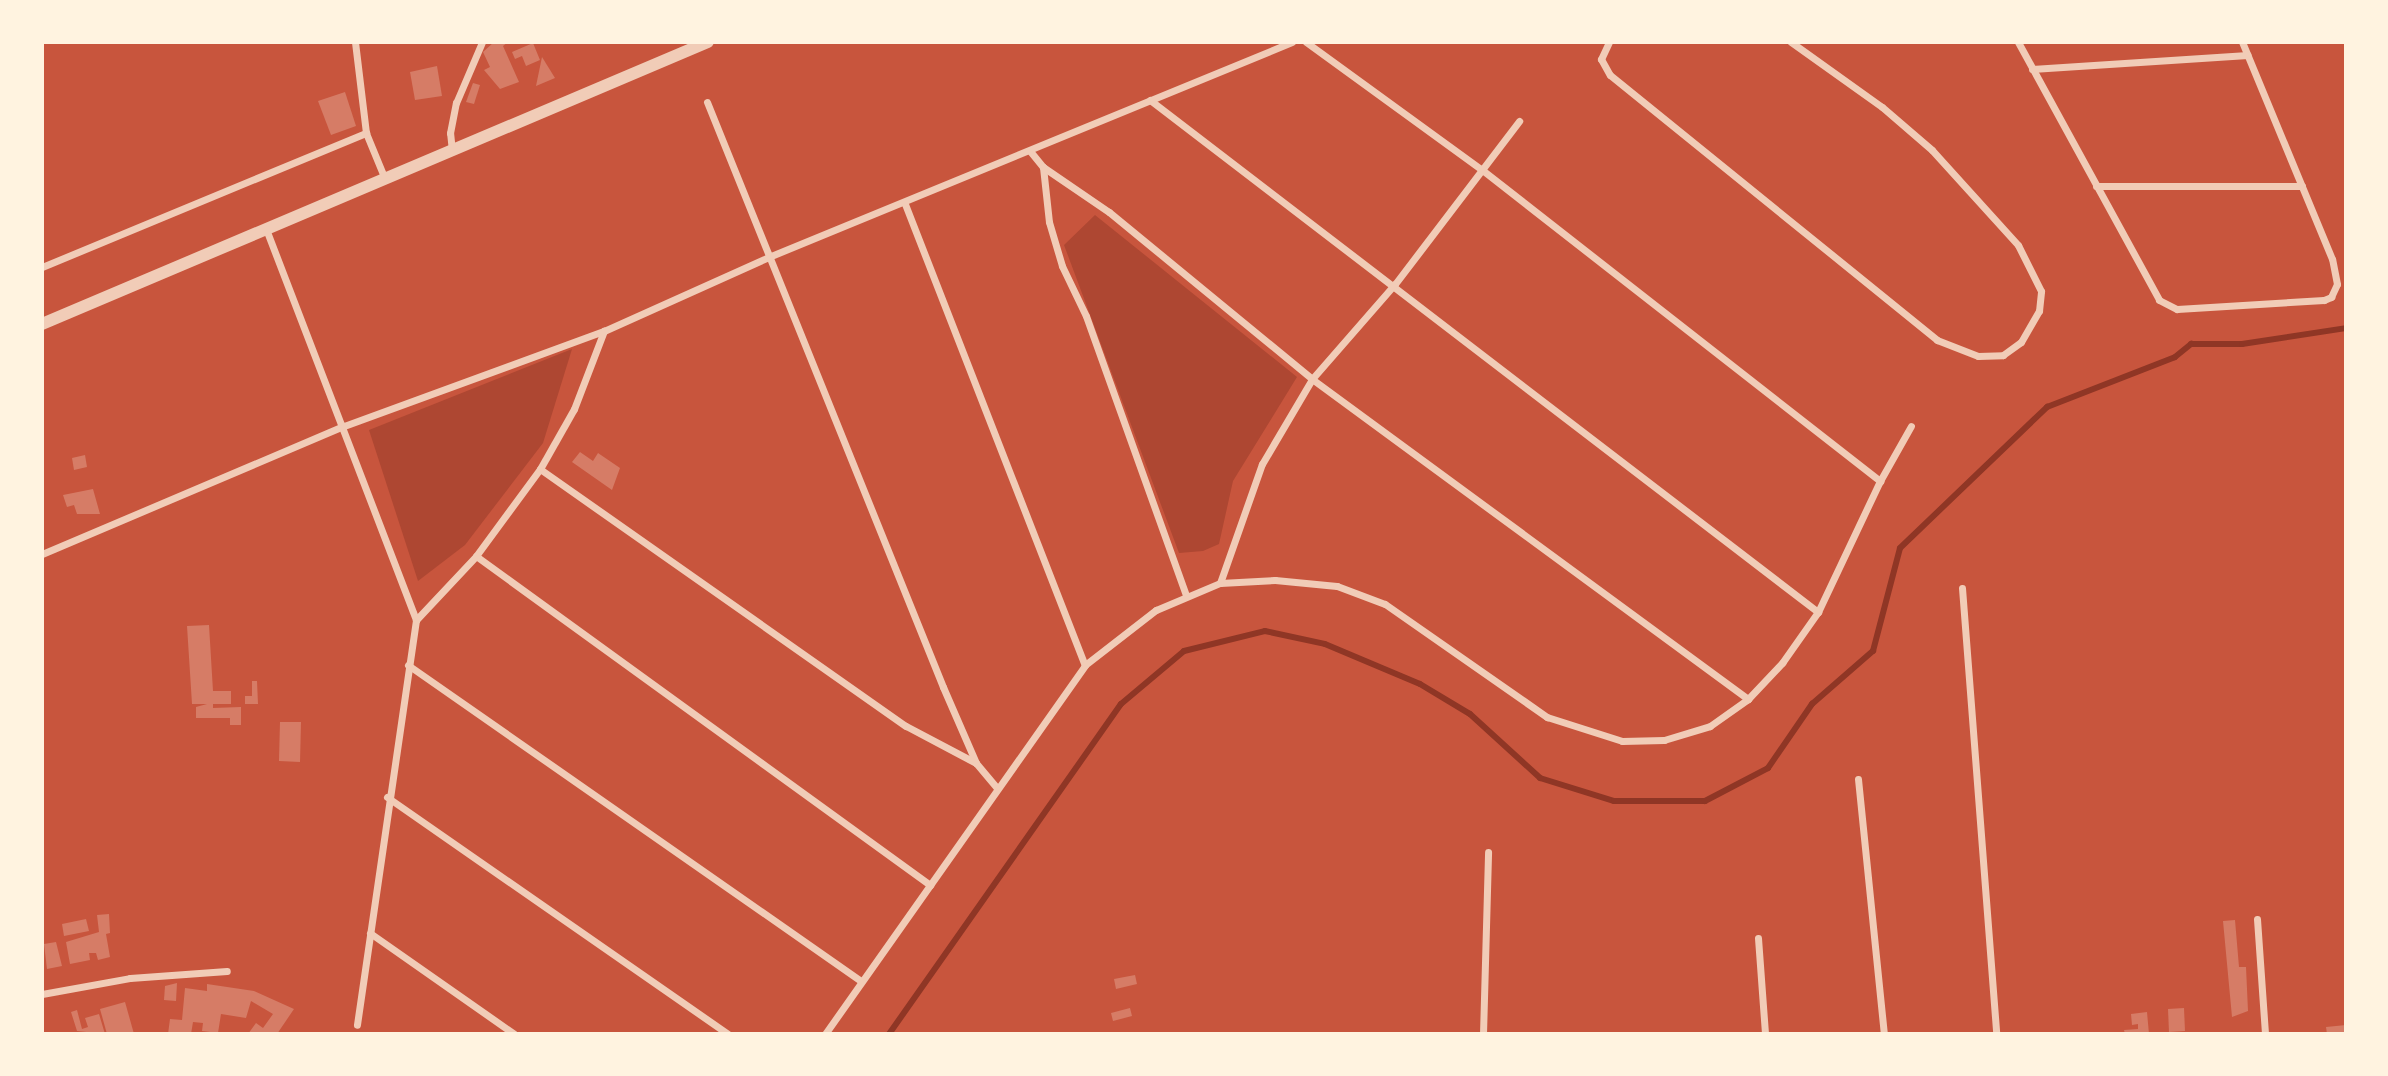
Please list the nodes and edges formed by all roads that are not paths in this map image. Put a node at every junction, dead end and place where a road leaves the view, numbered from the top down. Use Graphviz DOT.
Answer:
graph roads {
  1 [pos="355,42"];
  2 [pos="482,42"];
  3 [pos="708,42"];
  4 [pos="1292,42"];
  5 [pos="1306,42"];
  6 [pos="1791,42"];
  7 [pos="2018,42"];
  8 [pos="2242,42"];
  9 [pos="1604,44"];
  10 [pos="2248,55"];
  11 [pos="2032,69"];
  12 [pos="1150,100"];
  13 [pos="707,102"];
  14 [pos="1519,121"];
  15 [pos="366,133"];
  16 [pos="1030,150"];
  17 [pos="452,151"];
  18 [pos="1044,167"];
  19 [pos="1481,169"];
  20 [pos="385,179"];
  21 [pos="2096,186"];
  22 [pos="2302,186"];
  23 [pos="905,204"];
  24 [pos="265,228"];
  25 [pos="771,256"];
  26 [pos="42,267"];
  27 [pos="1395,284"];
  28 [pos="42,324"];
  29 [pos="604,331"];
  30 [pos="1312,379"];
  31 [pos="344,426"];
  32 [pos="1911,426"];
  33 [pos="540,469"];
  34 [pos="1880,481"];
  35 [pos="42,554"];
  36 [pos="476,556"];
  37 [pos="1220,583"];
  38 [pos="1962,588"];
  39 [pos="1186,595"];
  40 [pos="1818,612"];
  41 [pos="416,620"];
  42 [pos="408,665"];
  43 [pos="1085,665"];
  44 [pos="1748,699"];
  45 [pos="976,763"];
  46 [pos="1858,779"];
  47 [pos="998,788"];
  48 [pos="387,797"];
  49 [pos="1488,852"];
  50 [pos="930,884"];
  51 [pos="2257,919"];
  52 [pos="370,933"];
  53 [pos="1758,938"];
  54 [pos="227,971"];
  55 [pos="861,981"];
  56 [pos="42,994"];
  57 [pos="357,1025"];
  58 [pos="514,1034"];
  59 [pos="728,1034"];
  60 [pos="825,1034"];
  61 [pos="1483,1034"];
  62 [pos="1765,1034"];
  63 [pos="1884,1034"];
  64 [pos="1996,1034"];
  65 [pos="2265,1034"];
  1 -- 15 [label="street"];
  2 -- 17 [label="street"];
  3 -- 17 [label="street"];
  4 -- 12 [label="street"];
  5 -- 19 [label="street"];
  6 -- 9 [label="street"];
  7 -- 11 [label="street"];
  8 -- 10 [label="street"];
  10 -- 11 [label="street"];
  10 -- 22 [label="street"];
  11 -- 21 [label="street"];
  12 -- 16 [label="street"];
  12 -- 27 [label="street"];
  13 -- 25 [label="street"];
  14 -- 19 [label="street"];
  15 -- 20 [label="street"];
  15 -- 26 [label="street"];
  16 -- 18 [label="street"];
  16 -- 23 [label="street"];
  17 -- 20 [label="street"];
  18 -- 30 [label="street"];
  18 -- 39 [label="street"];
  19 -- 27 [label="street"];
  19 -- 34 [label="street"];
  20 -- 24 [label="street"];
  21 -- 22 [label="street"];
  21 -- 22 [label="street"];
  23 -- 25 [label="street"];
  23 -- 43 [label="street"];
  24 -- 28 [label="street"];
  24 -- 31 [label="street"];
  25 -- 29 [label="street"];
  25 -- 45 [label="street"];
  27 -- 30 [label="street"];
  27 -- 40 [label="street"];
  29 -- 31 [label="street"];
  29 -- 33 [label="street"];
  30 -- 37 [label="street"];
  30 -- 44 [label="street"];
  31 -- 35 [label="street"];
  31 -- 41 [label="street"];
  32 -- 34 [label="street"];
  33 -- 36 [label="street"];
  33 -- 45 [label="street"];
  34 -- 40 [label="street"];
  36 -- 41 [label="street"];
  36 -- 50 [label="street"];
  37 -- 39 [label="street"];
  37 -- 44 [label="street"];
  38 -- 64 [label="street"];
  39 -- 43 [label="street"];
  40 -- 44 [label="street"];
  41 -- 42 [label="street"];
  42 -- 48 [label="street"];
  42 -- 55 [label="street"];
  43 -- 47 [label="street"];
  45 -- 47 [label="street"];
  46 -- 63 [label="street"];
  47 -- 50 [label="street"];
  48 -- 52 [label="street"];
  48 -- 59 [label="street"];
  49 -- 61 [label="street"];
  50 -- 55 [label="street"];
  51 -- 65 [label="street"];
  52 -- 57 [label="street"];
  52 -- 58 [label="street"];
  53 -- 62 [label="street"];
  54 -- 56 [label="street"];
  55 -- 60 [label="street"];
}
